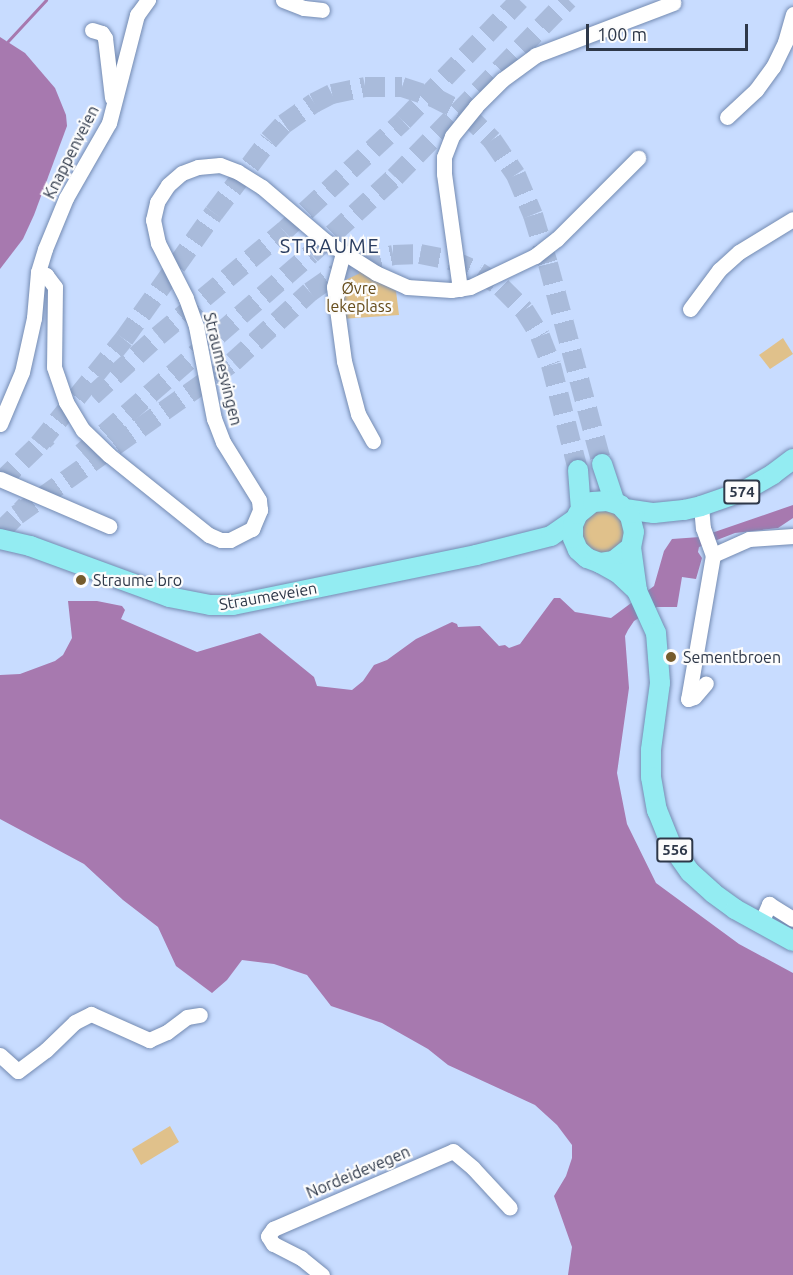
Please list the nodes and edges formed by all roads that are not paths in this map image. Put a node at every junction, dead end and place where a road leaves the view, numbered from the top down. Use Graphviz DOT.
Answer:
graph roads {
  1 [pos="148,0"];
  2 [pos="283,0"];
  3 [pos="673,3"];
  4 [pos="322,9"];
  5 [pos="793,14"];
  6 [pos="92,30"];
  7 [pos="115,104"];
  8 [pos="727,117"];
  9 [pos="638,158"];
  10 [pos="793,219"];
  11 [pos="343,253"];
  12 [pos="38,272"];
  13 [pos="460,289"];
  14 [pos="690,309"];
  15 [pos="0,423"];
  16 [pos="373,441"];
  17 [pos="793,459"];
  18 [pos="602,464"];
  19 [pos="578,470"];
  20 [pos="0,479"];
  21 [pos="620,506"];
  22 [pos="692,508"];
  23 [pos="578,514"];
  24 [pos="109,526"];
  25 [pos="793,536"];
  26 [pos="0,538"];
  27 [pos="632,543"];
  28 [pos="709,544"];
  29 [pos="507,546"];
  30 [pos="591,559"];
  31 [pos="637,591"];
  32 [pos="706,683"];
  33 [pos="793,919"];
  34 [pos="761,923"];
  35 [pos="793,941"];
  36 [pos="200,1016"];
  37 [pos="0,1055"];
  38 [pos="510,1208"];
  39 [pos="322,1275"];
  1 -- 7 [label="street, Knappenveien"];
  2 -- 4 [label="street"];
  3 -- 13 [label="street"];
  5 -- 8 [label="street"];
  6 -- 7 [label="street, Knappenveien"];
  7 -- 12 [label="street, Knappenveien"];
  9 -- 13 [label="street, Straumesvingen"];
  10 -- 14 [label="street"];
  11 -- 12 [label="street, Straumesvingen"];
  11 -- 13 [label="street, Straumesvingen"];
  11 -- 16 [label="street"];
  12 -- 15 [label="street, Knappenveien"];
  17 -- 22 [label="main road, 574"];
  18 -- 21 [label="main road"];
  19 -- 23 [label="main road"];
  20 -- 24 [label="street"];
  21 -- 22 [label="main road, 574"];
  21 -- 23 [label="main road, 556"];
  21 -- 27 [label="main road, 556"];
  22 -- 27 [label="main road, 574"];
  22 -- 28 [label="street"];
  23 -- 29 [label="main road, Straumeveien / 556"];
  23 -- 30 [label="main road"];
  25 -- 28 [label="street"];
  26 -- 29 [label="main road, Straumeveien / 556"];
  27 -- 30 [label="main road"];
  27 -- 31 [label="main road, Straumeveien / 556"];
  28 -- 32 [label="street"];
  29 -- 30 [label="main road, Straumeveien / 556"];
  30 -- 31 [label="main road, Straumeveien / 556"];
  31 -- 34 [label="main road, Straumeveien / 556"];
  33 -- 34 [label="street"];
  34 -- 35 [label="main road, Straumeveien / 556"];
  36 -- 37 [label="street"];
  38 -- 39 [label="street, Nordeidevegen"];
}
